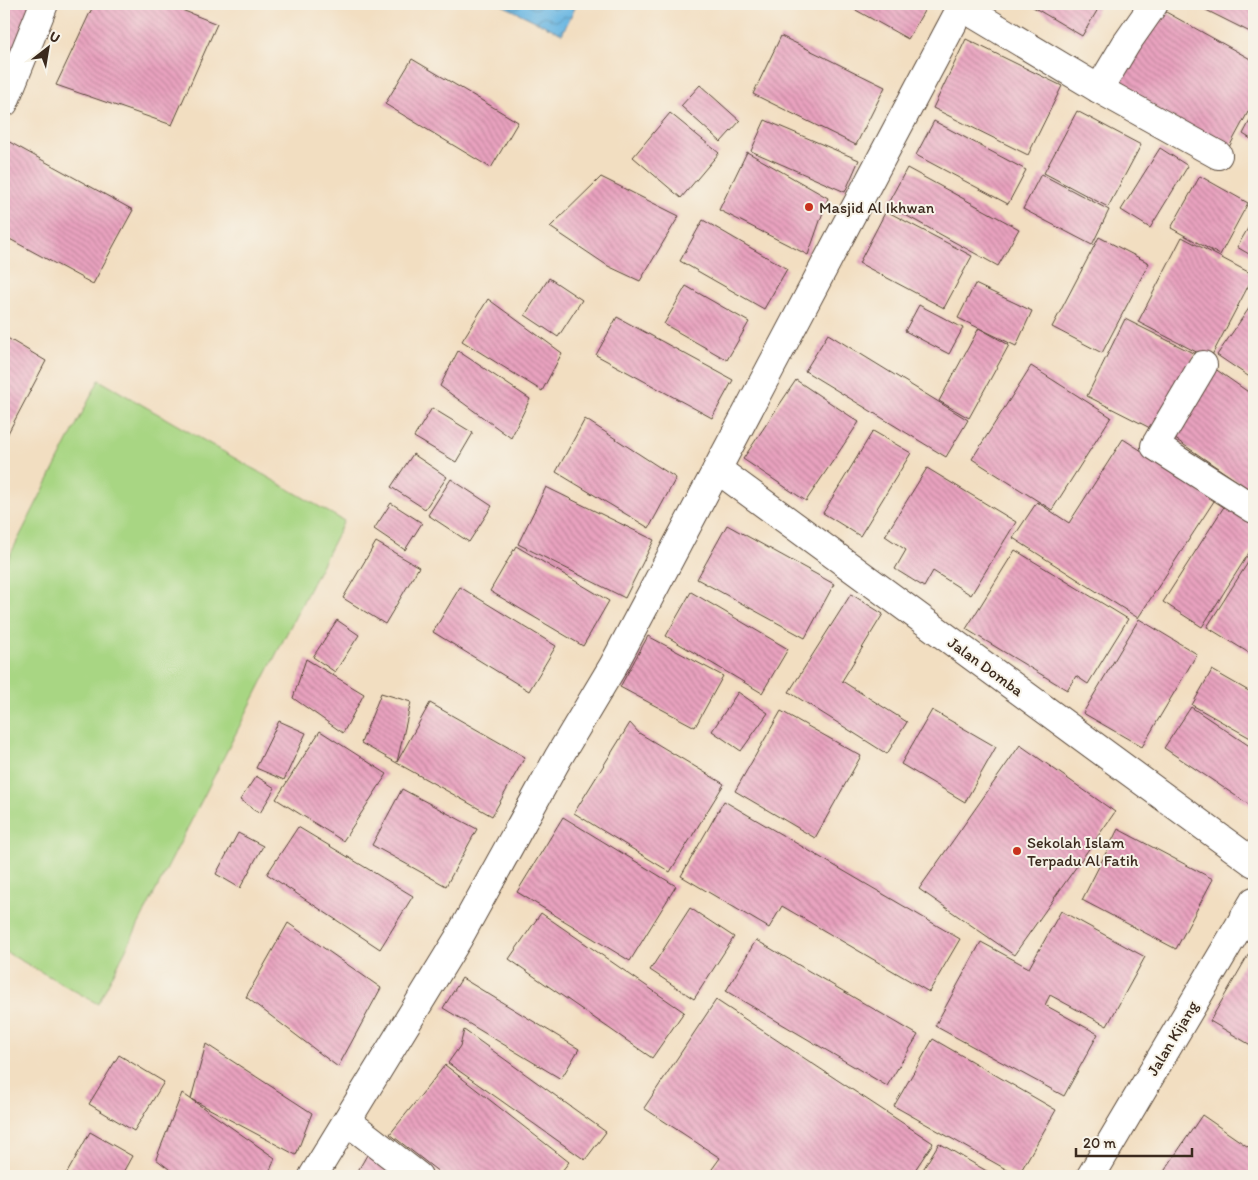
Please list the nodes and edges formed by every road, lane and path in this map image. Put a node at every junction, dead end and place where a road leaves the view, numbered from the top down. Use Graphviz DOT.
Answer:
graph roads {
  1 [pos="44,4"];
  2 [pos="1154,4"];
  3 [pos="962,5"];
  4 [pos="1099,88"];
  5 [pos="4,103"];
  6 [pos="1218,155"];
  7 [pos="1203,365"];
  8 [pos="717,469"];
  9 [pos="1254,509"];
  10 [pos="1254,862"];
  11 [pos="1254,901"];
  12 [pos="347,1121"];
  13 [pos="313,1176"];
  14 [pos="418,1176"];
  15 [pos="1091,1176"];
  1 -- 5 [label="street"];
  2 -- 4 [label="street"];
  3 -- 4 [label="street"];
  3 -- 8 [label="street"];
  4 -- 6 [label="street"];
  7 -- 9 [label="street"];
  8 -- 10 [label="street, Jalan Domba"];
  8 -- 12 [label="street"];
  11 -- 15 [label="street, Jalan Kijang"];
  12 -- 13 [label="street"];
  12 -- 14 [label="street"];
}
